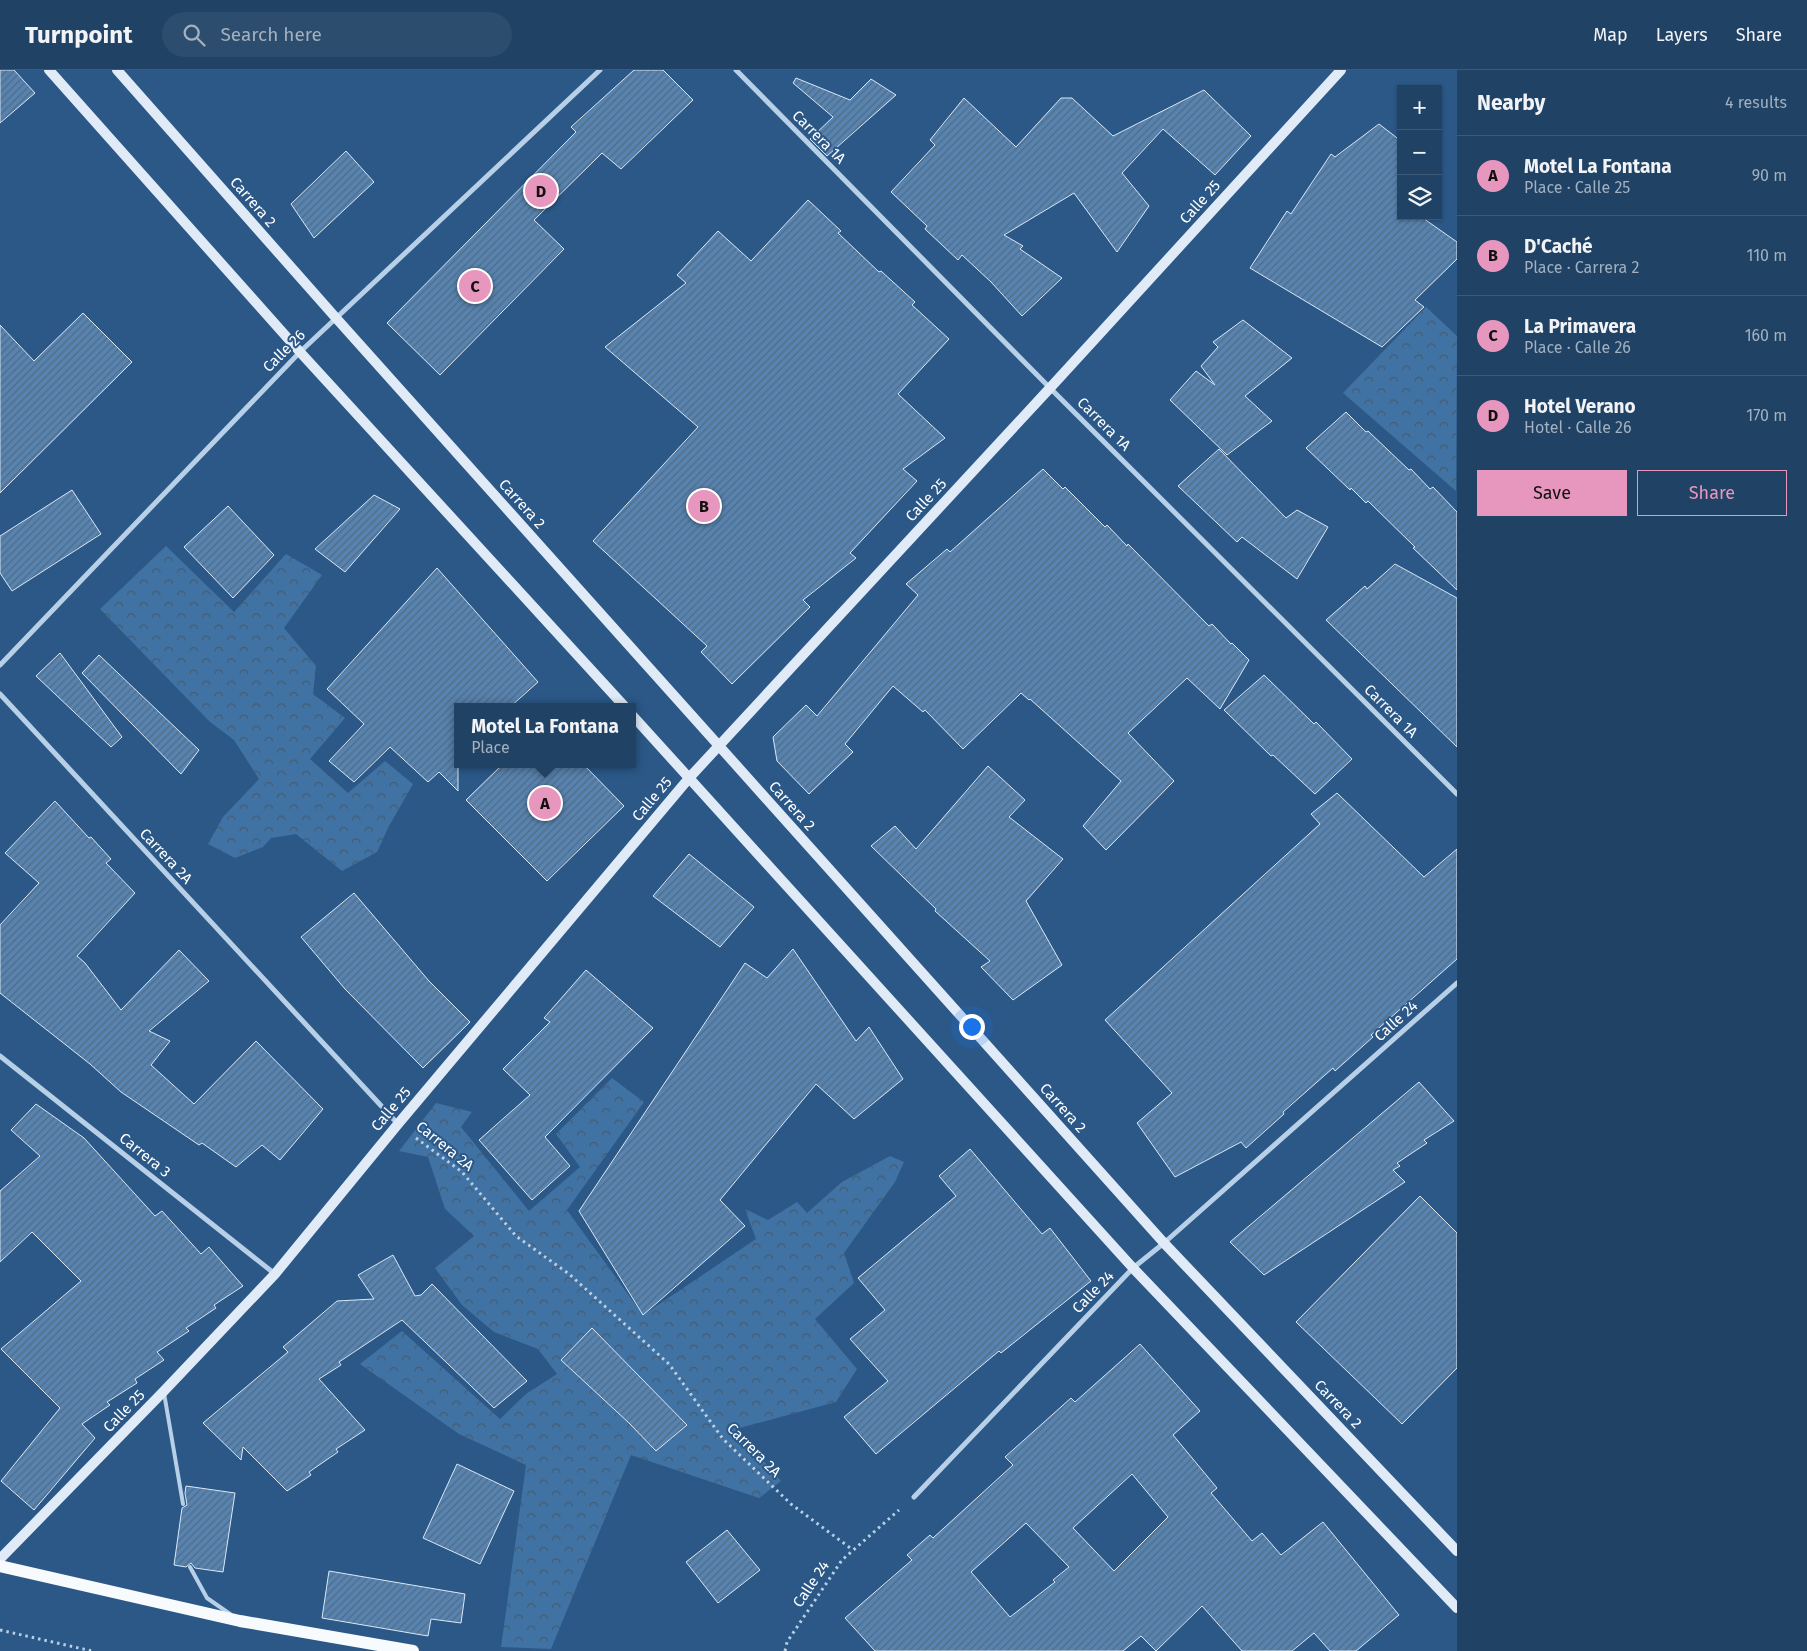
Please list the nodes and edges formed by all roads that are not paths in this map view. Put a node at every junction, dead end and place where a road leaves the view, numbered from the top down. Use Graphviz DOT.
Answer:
graph roads {
  1 [pos="50,70"];
  2 [pos="117,70"];
  3 [pos="600,70"];
  4 [pos="736,70"];
  5 [pos="1341,70"];
  6 [pos="336,318"];
  7 [pos="300,352"];
  8 [pos="1050,388"];
  9 [pos="0,665"];
  10 [pos="0,694"];
  11 [pos="621,703"];
  12 [pos="636,719"];
  13 [pos="719,746"];
  14 [pos="690,777"];
  15 [pos="1457,794"];
  16 [pos="1457,984"];
  17 [pos="0,1056"];
  18 [pos="398,1124"];
  19 [pos="1164,1243"];
  20 [pos="1133,1268"];
  21 [pos="275,1274"];
  22 [pos="163,1392"];
  23 [pos="914,1497"];
  24 [pos="183,1504"];
  25 [pos="1457,1551"];
  26 [pos="0,1559"];
  27 [pos="0,1566"];
  28 [pos="190,1567"];
  29 [pos="1457,1608"];
  30 [pos="240,1621"];
  31 [pos="413,1651"];
  1 -- 7 [label="street"];
  2 -- 6 [label="street, Carrera 2"];
  3 -- 6 [label="street, Calle 26"];
  4 -- 8 [label="street, Carrera 1A"];
  5 -- 8 [label="street, Calle 25"];
  6 -- 7 [label="street, Calle 26"];
  6 -- 13 [label="street, Carrera 2"];
  7 -- 9 [label="street, Calle 26"];
  7 -- 11 [label="street"];
  8 -- 13 [label="street, Calle 25"];
  8 -- 15 [label="street, Carrera 1A"];
  10 -- 18 [label="street, Carrera 2A"];
  12 -- 14 [label="street"];
  13 -- 14 [label="street, Calle 25"];
  13 -- 19 [label="street, Carrera 2"];
  14 -- 18 [label="street, Calle 25"];
  14 -- 20 [label="street"];
  16 -- 19 [label="street, Calle 24"];
  17 -- 21 [label="street, Carrera 3"];
  18 -- 21 [label="street, Calle 25"];
  19 -- 20 [label="street, Calle 24"];
  19 -- 25 [label="street, Carrera 2"];
  20 -- 23 [label="street, Calle 24"];
  20 -- 29 [label="street"];
  21 -- 22 [label="street, Calle 25"];
  22 -- 24 [label="lane"];
  22 -- 26 [label="street, Calle 25"];
  27 -- 30 [label="main road"];
  28 -- 30 [label="lane"];
  30 -- 31 [label="main road"];
}
